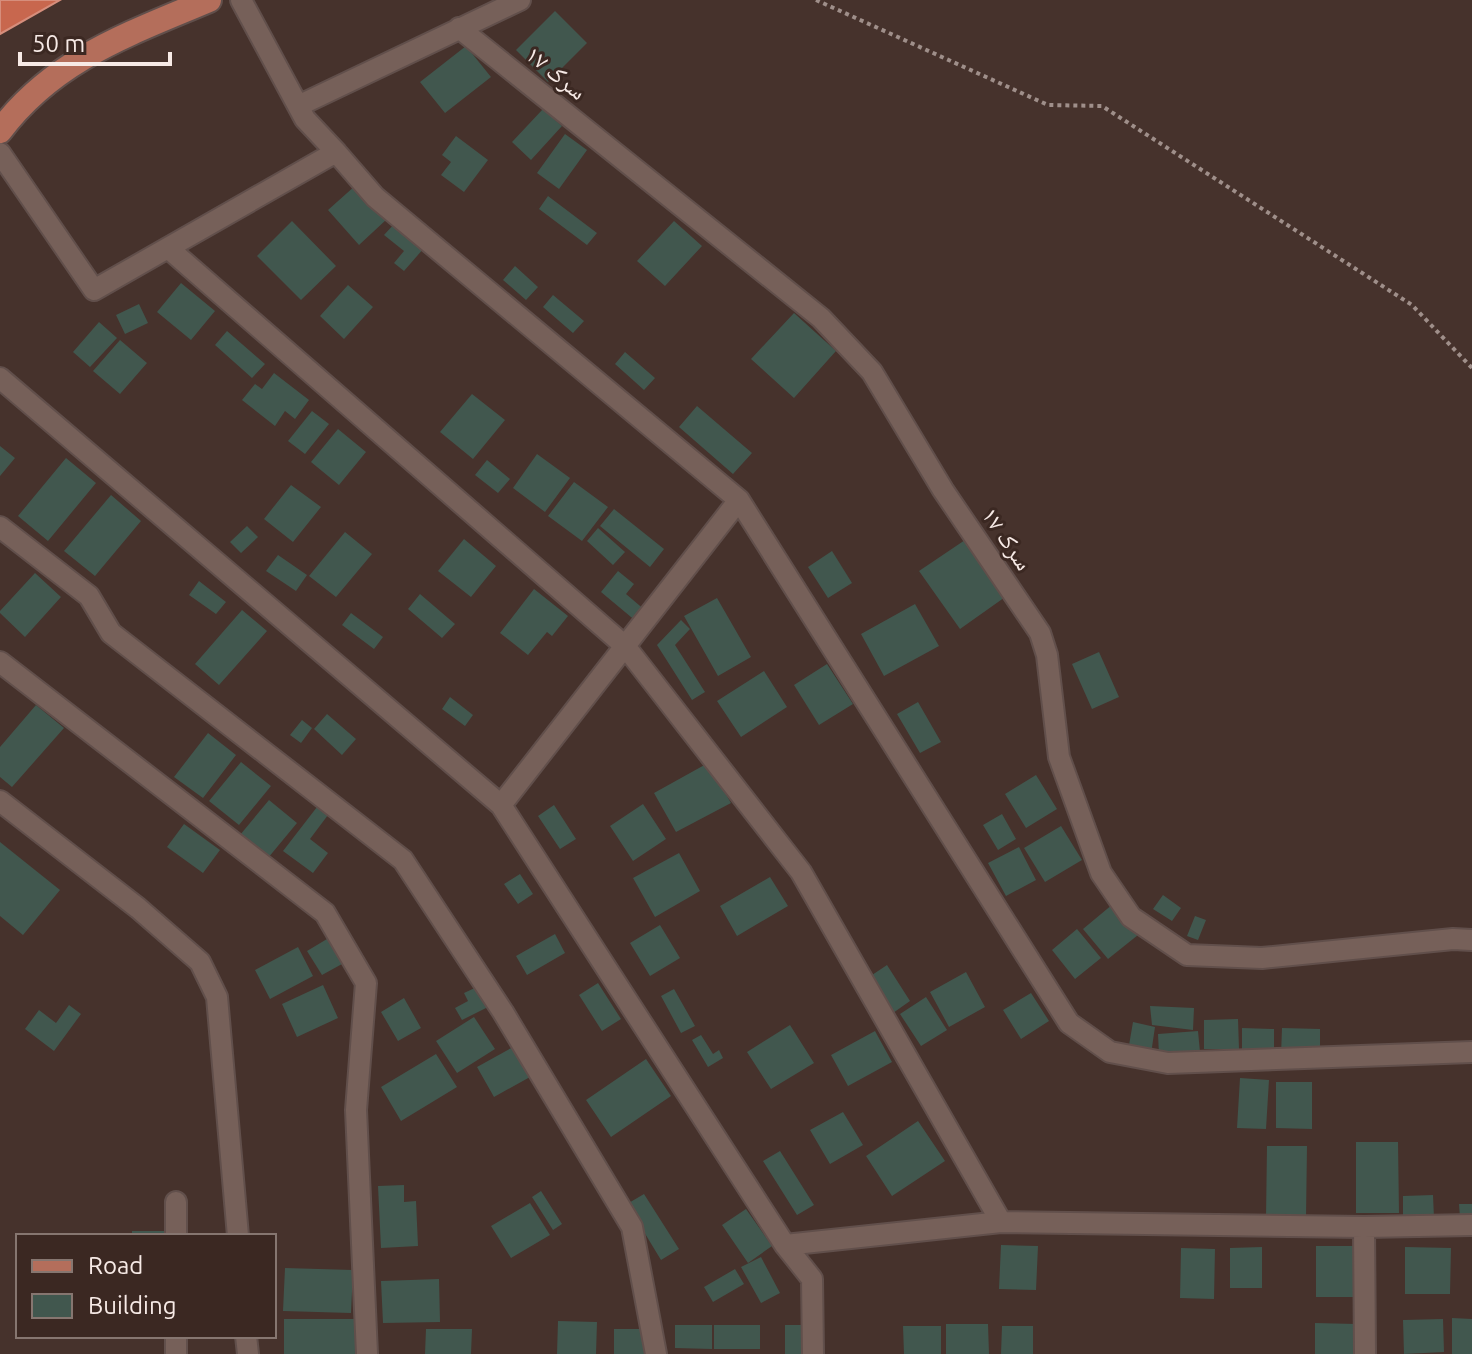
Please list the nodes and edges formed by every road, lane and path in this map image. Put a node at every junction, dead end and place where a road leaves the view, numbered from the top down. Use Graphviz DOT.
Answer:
graph roads {
  1 [pos="209,0"];
  2 [pos="241,0"];
  3 [pos="520,0"];
  4 [pos="816,0"];
  5 [pos="459,28"];
  6 [pos="298,106"];
  7 [pos="0,131"];
  8 [pos="336,152"];
  9 [pos="0,153"];
  10 [pos="168,248"];
  11 [pos="1472,368"];
  12 [pos="0,378"];
  13 [pos="739,500"];
  14 [pos="0,527"];
  15 [pos="625,646"];
  16 [pos="0,662"];
  17 [pos="0,801"];
  18 [pos="501,805"];
  19 [pos="1472,940"];
  20 [pos="1472,1052"];
  21 [pos="176,1202"];
  22 [pos="1001,1222"];
  23 [pos="1472,1225"];
  24 [pos="1364,1227"];
  25 [pos="176,1234"];
  26 [pos="238,1234"];
  27 [pos="785,1245"];
  28 [pos="367,1354"];
  29 [pos="656,1354"];
  30 [pos="813,1354"];
  31 [pos="1365,1354"];
  1 -- 7 [label="main road"];
  2 -- 6 [label="street"];
  3 -- 5 [label="street"];
  4 -- 11 [label="path"];
  5 -- 6 [label="street"];
  5 -- 19 [label="street, سرک ۱۷"];
  6 -- 8 [label="street"];
  8 -- 10 [label="street"];
  8 -- 13 [label="street"];
  9 -- 10 [label="street"];
  10 -- 15 [label="street"];
  12 -- 18 [label="street"];
  13 -- 15 [label="street"];
  13 -- 20 [label="street"];
  14 -- 29 [label="street"];
  15 -- 18 [label="street"];
  15 -- 22 [label="street"];
  16 -- 28 [label="street"];
  17 -- 26 [label="street"];
  18 -- 27 [label="street"];
  21 -- 25 [label="street"];
  22 -- 24 [label="street"];
  22 -- 27 [label="street"];
  23 -- 24 [label="street"];
  24 -- 31 [label="street"];
  27 -- 30 [label="street"];
}
